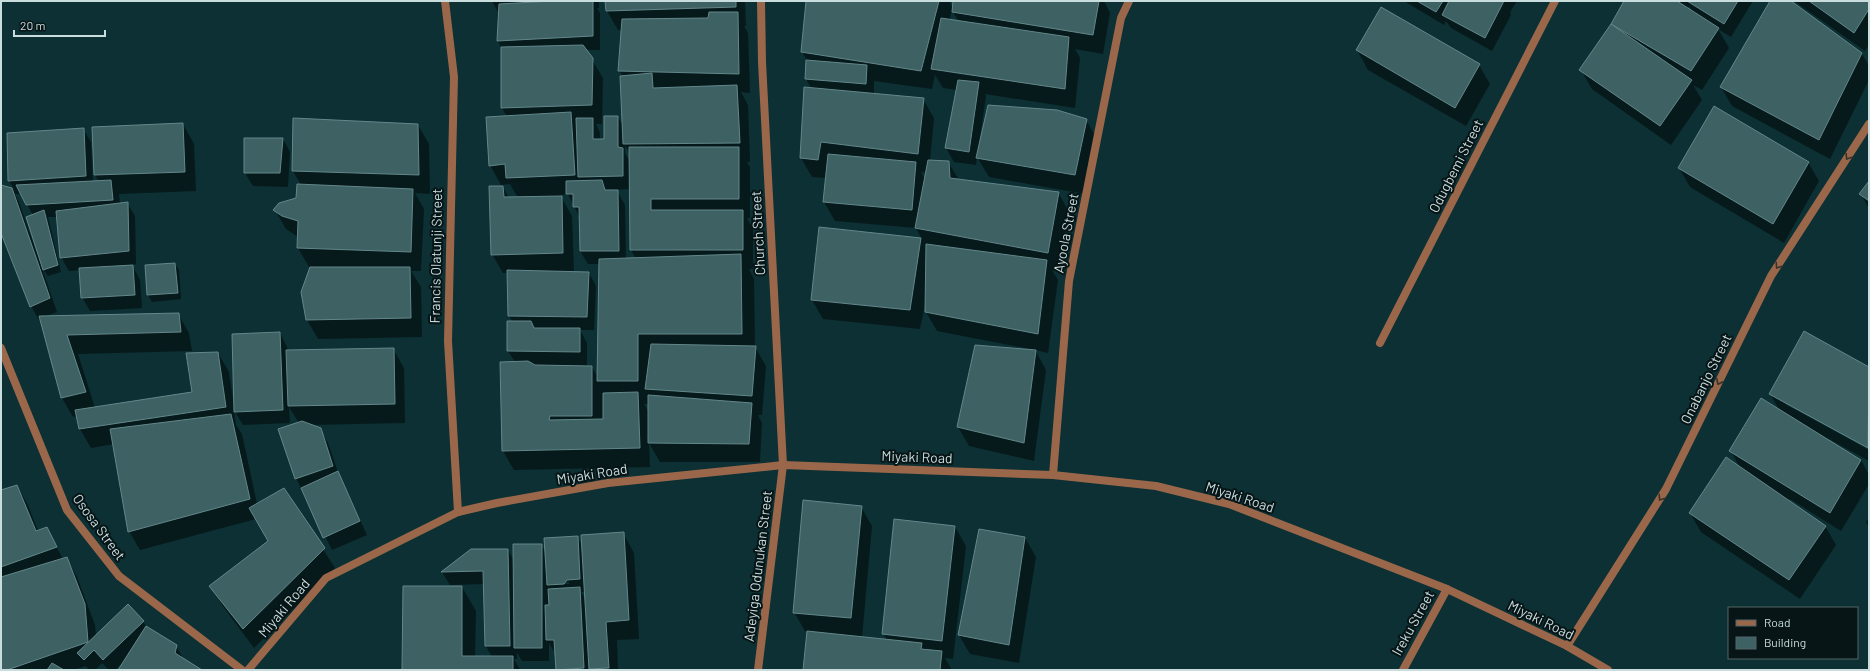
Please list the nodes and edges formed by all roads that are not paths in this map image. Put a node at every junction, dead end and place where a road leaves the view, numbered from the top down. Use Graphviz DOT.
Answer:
graph roads {
  1 [pos="445,1"];
  2 [pos="761,1"];
  3 [pos="1128,1"];
  4 [pos="1555,1"];
  5 [pos="1869,124"];
  6 [pos="1380,343"];
  7 [pos="1,348"];
  8 [pos="783,465"];
  9 [pos="1053,474"];
  10 [pos="458,512"];
  11 [pos="1447,589"];
  12 [pos="1568,646"];
  13 [pos="242,670"];
  14 [pos="248,670"];
  15 [pos="758,670"];
  16 [pos="1403,670"];
  17 [pos="1608,670"];
  1 -- 10 [label="street, Francis Olatunji Street"];
  2 -- 8 [label="street, Church Street"];
  3 -- 9 [label="street, Ayoola Street"];
  4 -- 6 [label="street, Odugbemi Street"];
  5 -- 12 [label="street, Onabanjo Street, one-way"];
  7 -- 13 [label="street, Ososa Street"];
  8 -- 9 [label="street, Miyaki Road"];
  8 -- 10 [label="street, Miyaki Road"];
  8 -- 15 [label="street, Adeyiga Odunukan Street"];
  9 -- 11 [label="street, Miyaki Road"];
  10 -- 14 [label="street, Miyaki Road"];
  11 -- 12 [label="street, Miyaki Road"];
  11 -- 16 [label="street, Ireku Street"];
  12 -- 17 [label="street, Miyaki Road"];
}
